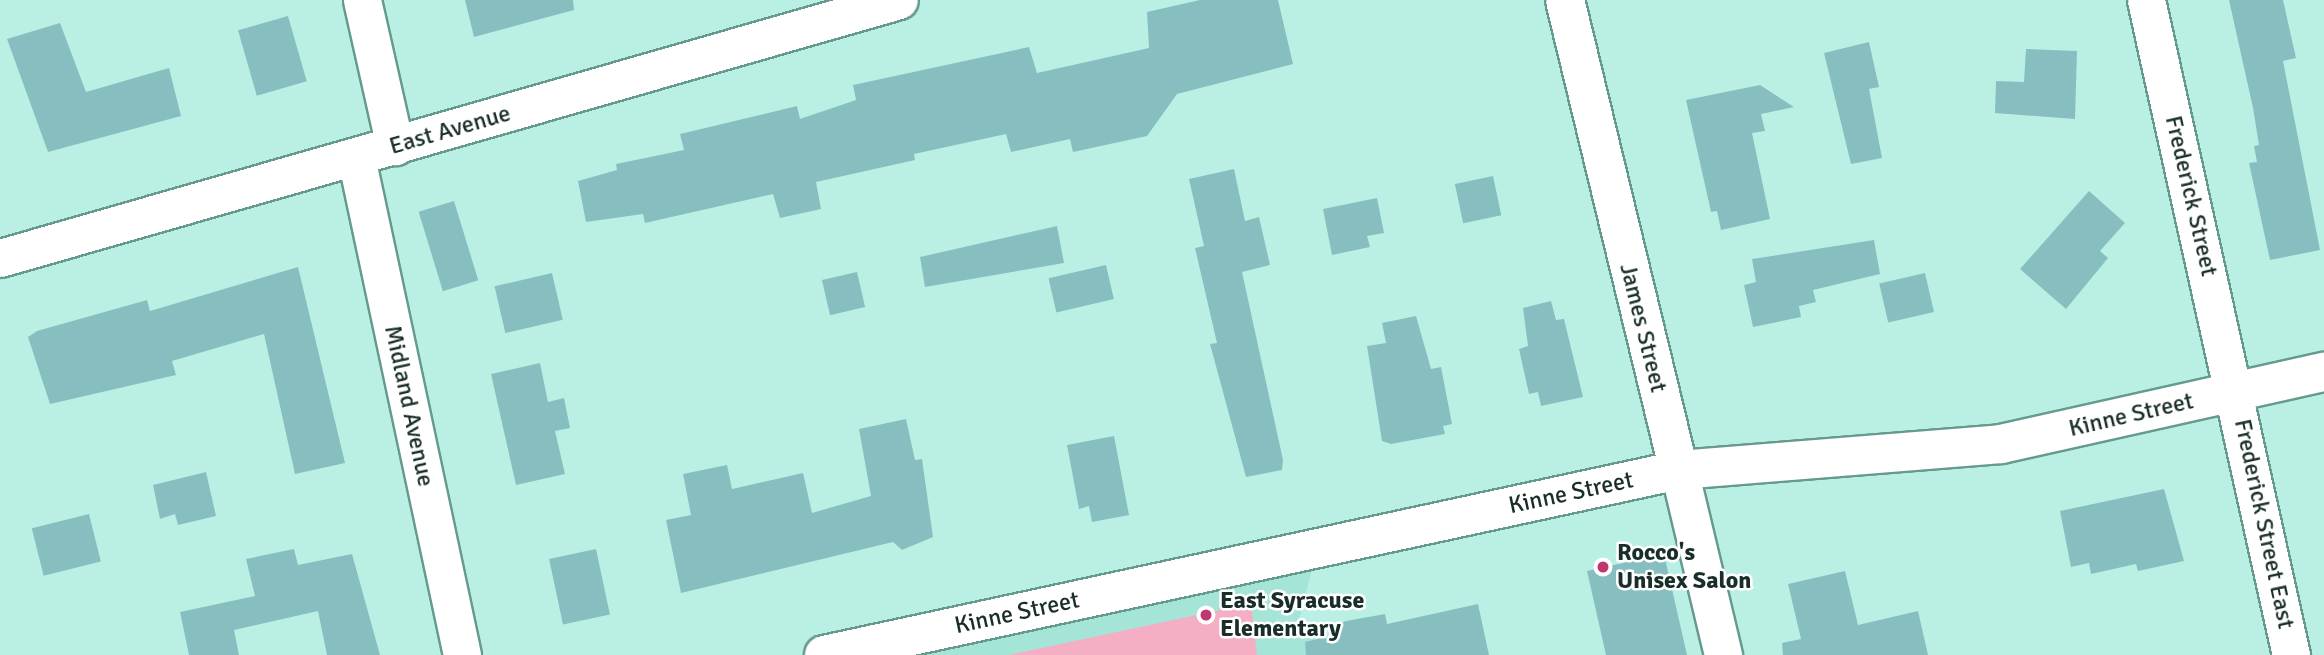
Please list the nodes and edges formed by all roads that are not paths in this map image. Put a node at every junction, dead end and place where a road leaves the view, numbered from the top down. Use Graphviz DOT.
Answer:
graph roads {
  1 [pos="362,0"];
  2 [pos="899,0"];
  3 [pos="1565,0"];
  4 [pos="2146,0"];
  5 [pos="395,146"];
  6 [pos="356,157"];
  7 [pos="0,257"];
  8 [pos="2324,372"];
  9 [pos="2236,392"];
  10 [pos="1679,470"];
  11 [pos="462,655"];
  12 [pos="824,655"];
  13 [pos="1723,655"];
  14 [pos="2291,655"];
  1 -- 5 [label="street"];
  2 -- 5 [label="street, East Avenue"];
  3 -- 10 [label="street, James Street"];
  4 -- 9 [label="street, Frederick Street"];
  5 -- 6 [label="street, East Avenue"];
  6 -- 7 [label="street, East Avenue"];
  6 -- 11 [label="street, Midland Avenue"];
  8 -- 9 [label="street, Kinne Street"];
  9 -- 10 [label="street, Kinne Street"];
  9 -- 14 [label="street, Frederick Street East"];
  10 -- 12 [label="street, Kinne Street"];
  10 -- 13 [label="street, James Street"];
}
